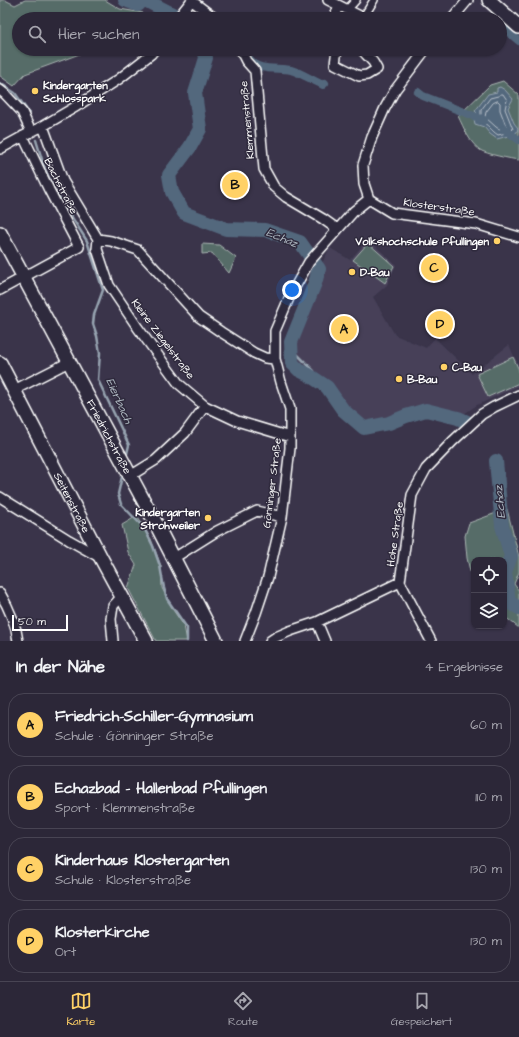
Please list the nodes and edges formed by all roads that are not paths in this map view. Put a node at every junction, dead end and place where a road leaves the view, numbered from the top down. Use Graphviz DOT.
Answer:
graph roads {
  1 [pos="192,0"];
  2 [pos="328,0"];
  3 [pos="356,0"];
  4 [pos="374,0"];
  5 [pos="468,0"];
  6 [pos="489,0"];
  7 [pos="343,8"];
  8 [pos="182,12"];
  9 [pos="207,12"];
  10 [pos="340,12"];
  11 [pos="352,12"];
  12 [pos="368,12"];
  13 [pos="458,12"];
  14 [pos="502,12"];
  15 [pos="507,16"];
  16 [pos="519,27"];
  17 [pos="148,56"];
  18 [pos="244,56"];
  19 [pos="336,56"];
  20 [pos="367,56"];
  21 [pos="421,56"];
  22 [pos="0,90"];
  23 [pos="32,131"];
  24 [pos="0,149"];
  25 [pos="369,199"];
  26 [pos="337,229"];
  27 [pos="0,233"];
  28 [pos="519,237"];
  29 [pos="98,239"];
  30 [pos="23,278"];
  31 [pos="0,290"];
  32 [pos="274,359"];
  33 [pos="69,362"];
  34 [pos="0,363"];
  35 [pos="14,390"];
  36 [pos="519,395"];
  37 [pos="206,406"];
  38 [pos="290,437"];
  39 [pos="130,476"];
  40 [pos="0,498"];
  41 [pos="282,517"];
  42 [pos="101,558"];
  43 [pos="174,558"];
  44 [pos="400,582"];
  45 [pos="0,593"];
  46 [pos="122,596"];
  47 [pos="317,622"];
  48 [pos="247,637"];
  49 [pos="273,639"];
  50 [pos="429,640"];
  51 [pos="18,641"];
  52 [pos="113,641"];
  53 [pos="146,641"];
  54 [pos="216,641"];
  55 [pos="238,641"];
  56 [pos="324,641"];
  1 -- 8 [label="street"];
  1 -- 9 [label="street"];
  2 -- 7 [label="street"];
  3 -- 7 [label="street"];
  4 -- 12 [label="street"];
  5 -- 13 [label="street"];
  6 -- 14 [label="main road"];
  7 -- 10 [label="street"];
  7 -- 11 [label="street"];
  15 -- 16 [label="main road"];
  17 -- 23 [label="street"];
  18 -- 26 [label="street, Klemmenstraße"];
  19 -- 20 [label="street"];
  21 -- 25 [label="street"];
  22 -- 23 [label="street"];
  23 -- 24 [label="street"];
  23 -- 29 [label="street"];
  23 -- 30 [label="street, Bachstraße"];
  25 -- 26 [label="street, Gönninger Straße"];
  25 -- 28 [label="street, Klosterstraße"];
  26 -- 32 [label="street, Gönninger Straße"];
  27 -- 30 [label="main road, Friedrichstraße"];
  29 -- 32 [label="street"];
  29 -- 37 [label="street, Kleine Ziegelstraße"];
  30 -- 31 [label="street"];
  30 -- 33 [label="main road, Friedrichstraße"];
  32 -- 38 [label="street, Gönninger Straße"];
  33 -- 35 [label="street"];
  33 -- 39 [label="main road, Friedrichstraße"];
  34 -- 35 [label="main road, Seitenstraße"];
  35 -- 42 [label="main road, Seitenstraße"];
  36 -- 44 [label="street, Hohe Straße"];
  37 -- 38 [label="street, Kleine Ziegelstraße"];
  37 -- 39 [label="street"];
  38 -- 41 [label="street, Gönninger Straße"];
  39 -- 43 [label="main road, Friedrichstraße"];
  40 -- 42 [label="street"];
  41 -- 43 [label="street"];
  41 -- 48 [label="street, Gönninger Straße"];
  42 -- 46 [label="main road, Seitenstraße"];
  43 -- 54 [label="main road, Friedrichstraße"];
  44 -- 47 [label="street, Hohe Straße"];
  44 -- 50 [label="street"];
  45 -- 51 [label="street"];
  46 -- 52 [label="street"];
  46 -- 53 [label="main road, Seitenstraße"];
  47 -- 49 [label="street, Hohe Straße"];
  47 -- 56 [label="street"];
  48 -- 55 [label="street, Gönninger Straße"];
}
